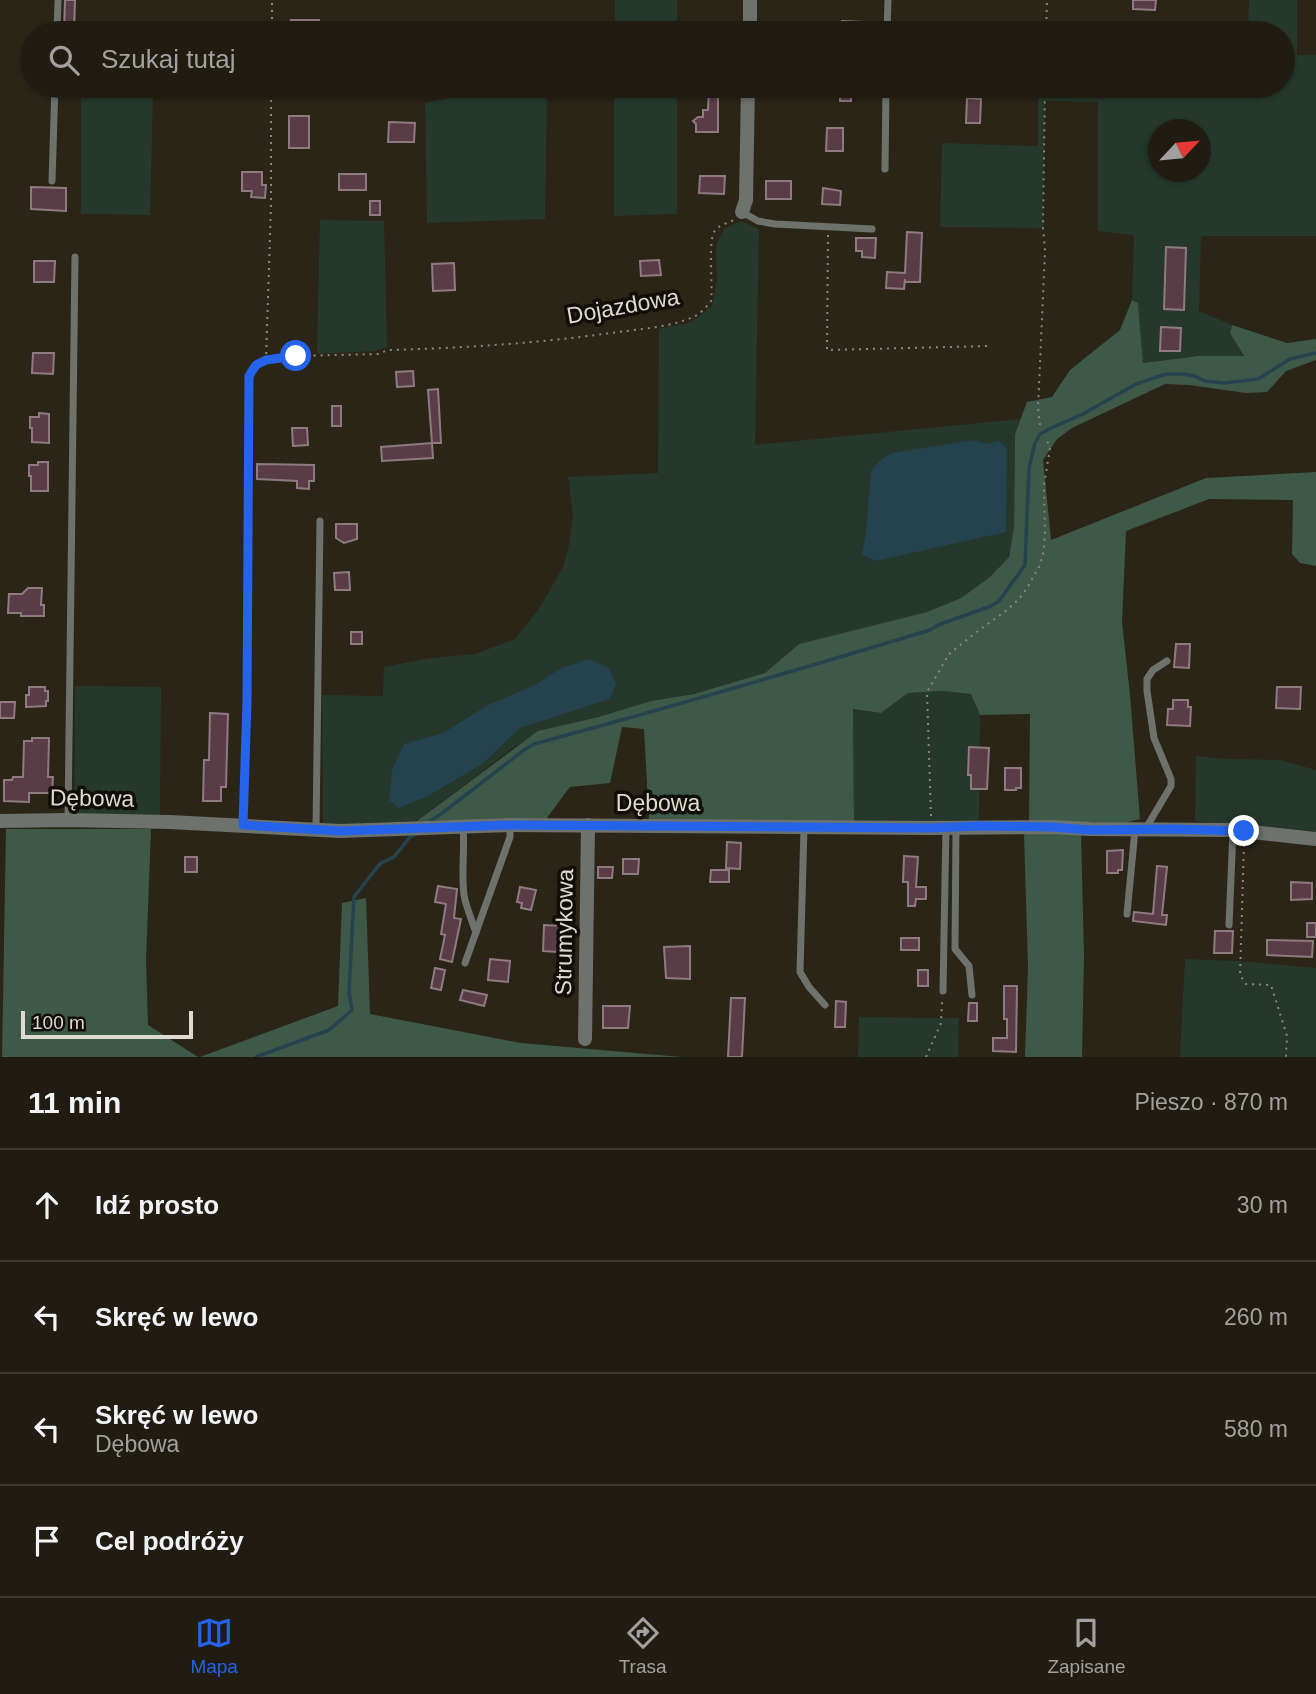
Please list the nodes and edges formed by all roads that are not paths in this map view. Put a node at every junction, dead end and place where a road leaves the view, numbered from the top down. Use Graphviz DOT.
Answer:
graph roads {
  1 [pos="58,0"];
  2 [pos="750,0"];
  3 [pos="888,0"];
  4 [pos="57,21"];
  5 [pos="750,21"];
  6 [pos="887,21"];
  7 [pos="55,98"];
  8 [pos="748,98"];
  9 [pos="887,98"];
  10 [pos="885,169"];
  11 [pos="52,181"];
  12 [pos="742,212"];
  13 [pos="872,229"];
  14 [pos="75,257"];
  15 [pos="320,521"];
  16 [pos="1167,661"];
  17 [pos="68,820"];
  18 [pos="0,821"];
  19 [pos="510,825"];
  20 [pos="588,825"];
  21 [pos="463,827"];
  22 [pos="804,827"];
  23 [pos="951,827"];
  24 [pos="316,829"];
  25 [pos="1141,829"];
  26 [pos="1238,831"];
  27 [pos="1316,839"];
  28 [pos="1127,914"];
  29 [pos="1229,925"];
  30 [pos="476,933"];
  31 [pos="465,962"];
  32 [pos="943,991"];
  33 [pos="972,995"];
  34 [pos="824,1005"];
  35 [pos="585,1039"];
  1 -- 4 [label="lane"];
  2 -- 5 [label="street"];
  3 -- 6 [label="lane"];
  7 -- 11 [label="lane"];
  8 -- 12 [label="street"];
  9 -- 10 [label="lane"];
  12 -- 13 [label="lane"];
  14 -- 17 [label="lane"];
  15 -- 24 [label="lane"];
  16 -- 25 [label="lane"];
  17 -- 18 [label="street, Dębowa"];
  17 -- 24 [label="street, Dębowa"];
  19 -- 20 [label="street, Dębowa"];
  19 -- 21 [label="street, Dębowa"];
  19 -- 30 [label="lane"];
  20 -- 22 [label="street, Dębowa"];
  20 -- 35 [label="street, Strumykowa"];
  21 -- 24 [label="street, Dębowa"];
  21 -- 30 [label="lane"];
  22 -- 23 [label="street, Dębowa"];
  22 -- 34 [label="lane"];
  23 -- 25 [label="street, Dębowa"];
  23 -- 32 [label="lane"];
  23 -- 33 [label="lane"];
  25 -- 26 [label="street, Dębowa"];
  25 -- 28 [label="lane"];
  26 -- 27 [label="street, Dębowa"];
  26 -- 29 [label="lane"];
  30 -- 31 [label="lane"];
}
